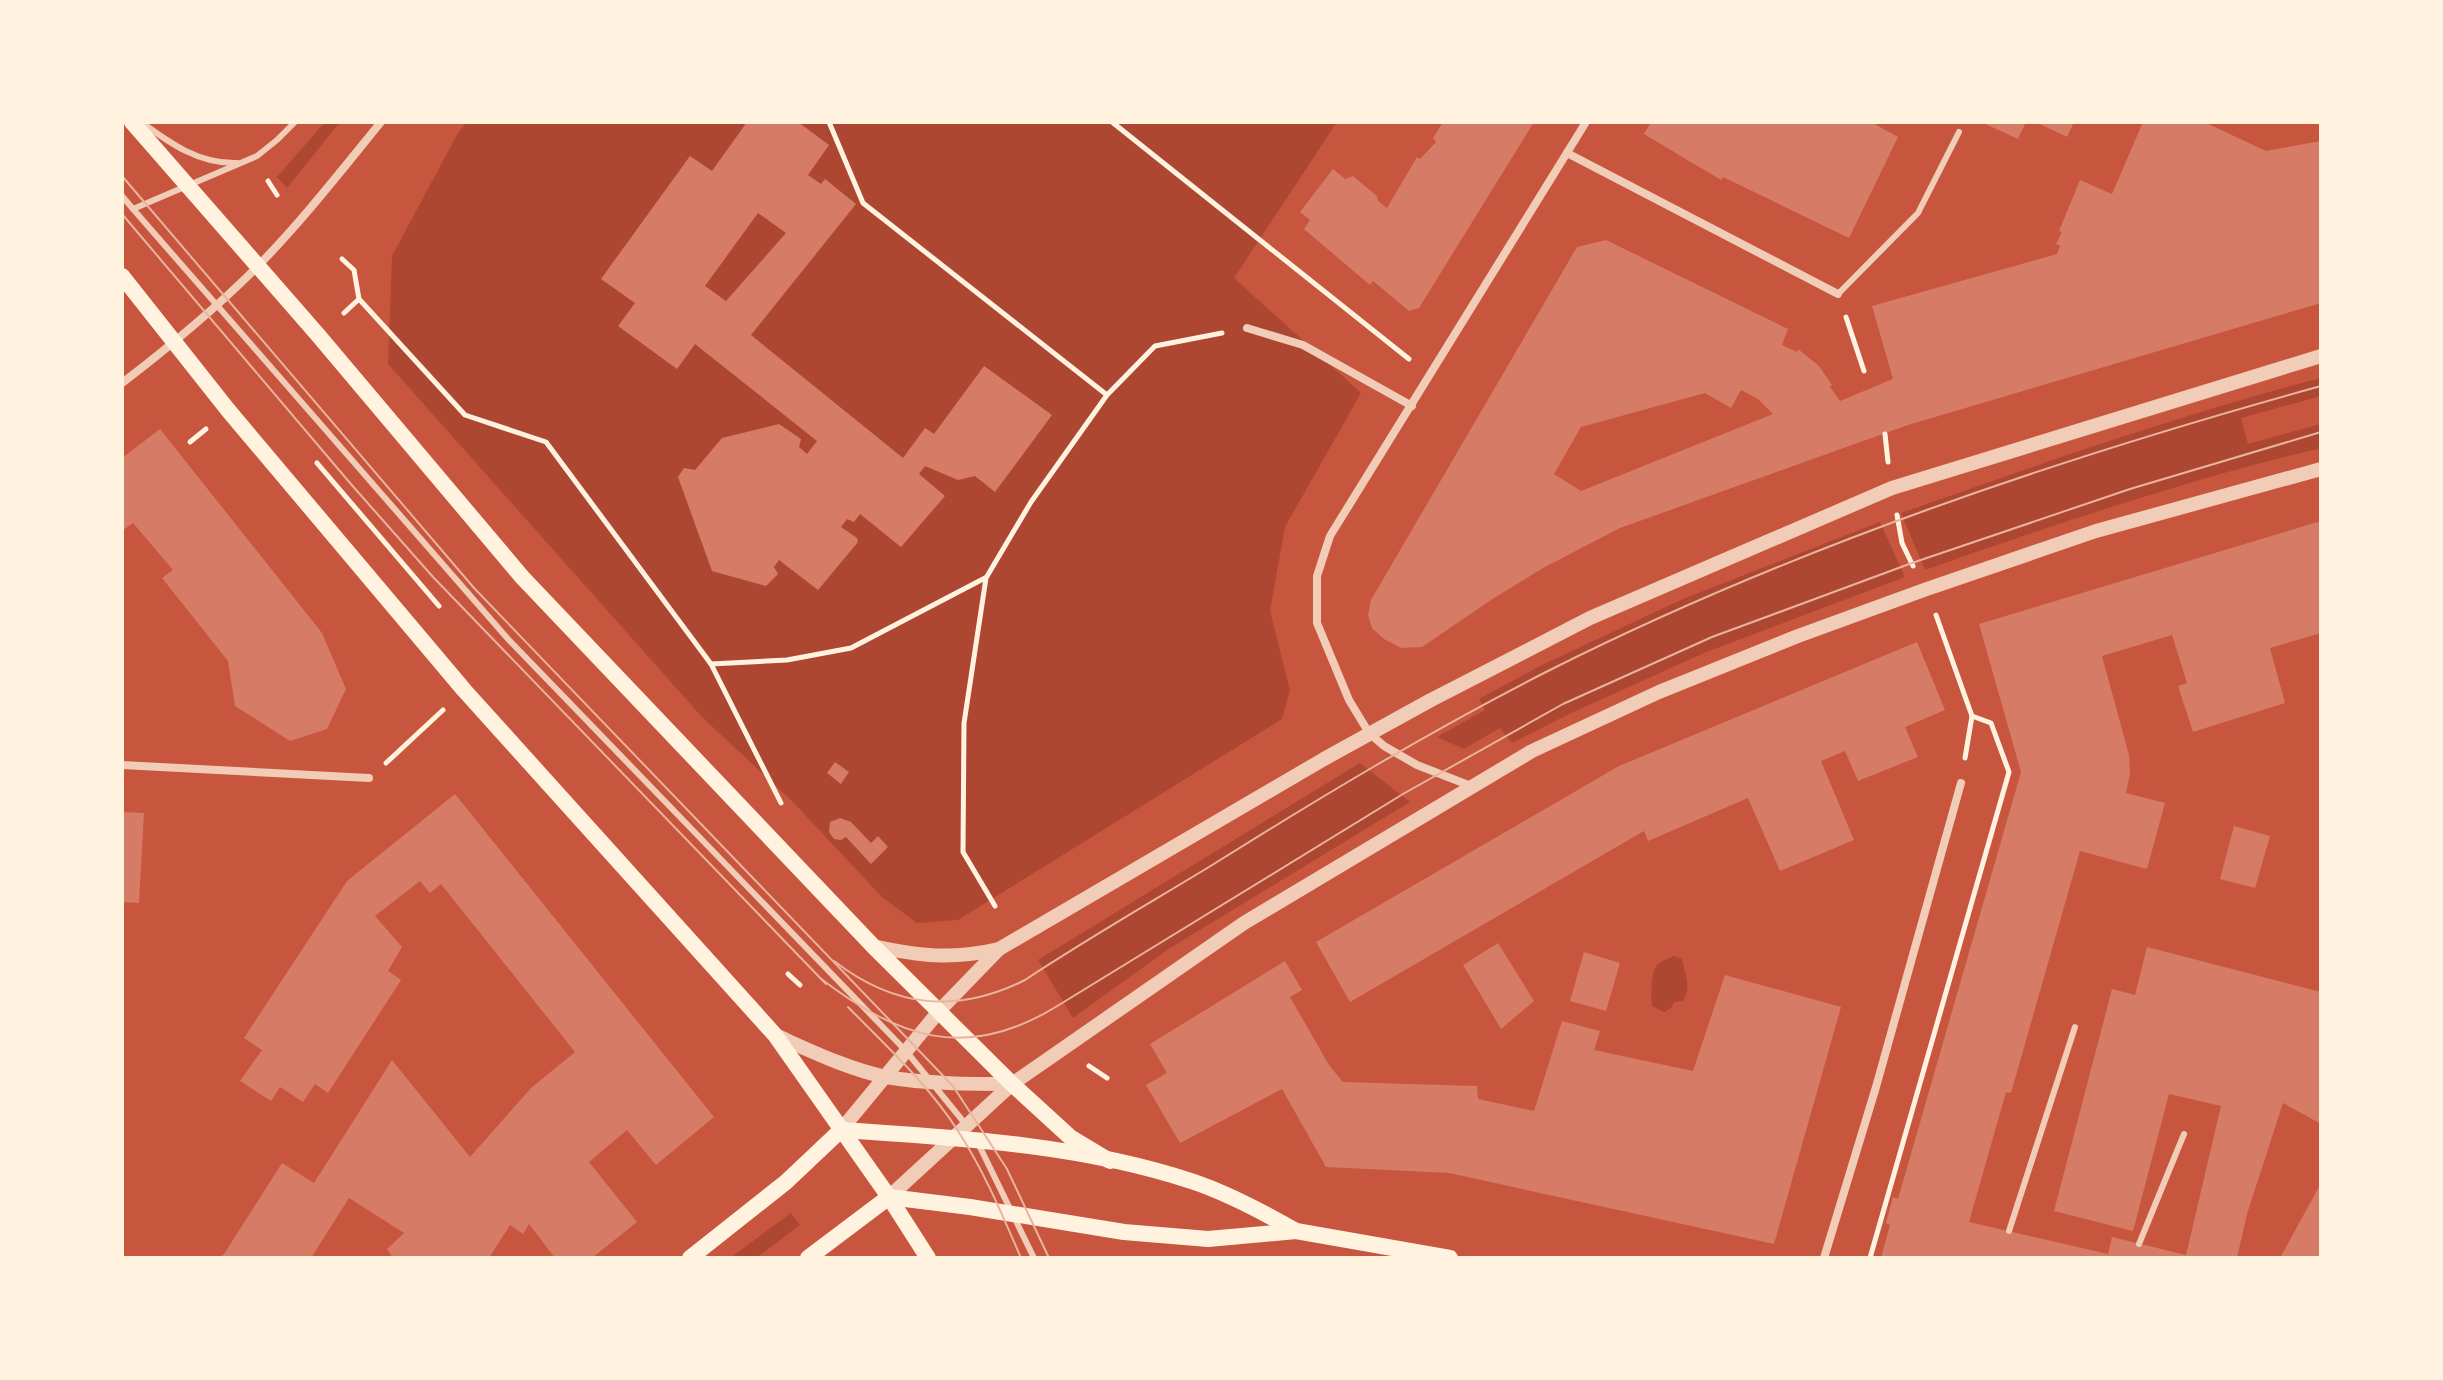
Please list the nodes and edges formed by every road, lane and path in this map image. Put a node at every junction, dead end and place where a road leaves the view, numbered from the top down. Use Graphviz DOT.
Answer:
graph roads {
  1 [pos="132,122"];
  2 [pos="141,122"];
  3 [pos="295,122"];
  4 [pos="381,122"];
  5 [pos="829,122"];
  6 [pos="1112,122"];
  7 [pos="1586,122"];
  8 [pos="1959,132"];
  9 [pos="1567,153"];
  10 [pos="241,163"];
  11 [pos="268,181"];
  12 [pos="189,186"];
  13 [pos="277,195"];
  14 [pos="122,196"];
  15 [pos="133,209"];
  16 [pos="342,259"];
  17 [pos="257,267"];
  18 [pos="122,276"];
  19 [pos="1838,294"];
  20 [pos="359,299"];
  21 [pos="215,305"];
  22 [pos="344,313"];
  23 [pos="1247,328"];
  24 [pos="175,342"];
  25 [pos="2321,356"];
  26 [pos="1864,371"];
  27 [pos="1429,375"];
  28 [pos="122,383"];
  29 [pos="1107,395"];
  30 [pos="1412,406"];
  31 [pos="209,426"];
  32 [pos="190,442"];
  33 [pos="315,462"];
  34 [pos="2321,469"];
  35 [pos="1902,543"];
  36 [pos="986,578"];
  37 [pos="1924,590"];
  38 [pos="439,606"];
  39 [pos="711,664"];
  40 [pos="464,690"];
  41 [pos="1972,716"];
  42 [pos="1369,733"];
  43 [pos="122,765"];
  44 [pos="369,778"];
  45 [pos="1961,783"];
  46 [pos="1471,786"];
  47 [pos="784,810"];
  48 [pos="995,906"];
  49 [pos="873,946"];
  50 [pos="999,949"];
  51 [pos="788,974"];
  52 [pos="794,991"];
  53 [pos="940,1010"];
  54 [pos="2075,1027"];
  55 [pos="775,1035"];
  56 [pos="906,1051"];
  57 [pos="1089,1066"];
  58 [pos="886,1077"];
  59 [pos="1107,1078"];
  60 [pos="930,1081"];
  61 [pos="1012,1084"];
  62 [pos="841,1130"];
  63 [pos="2184,1134"];
  64 [pos="966,1135"];
  65 [pos="1110,1161"];
  66 [pos="889,1197"];
  67 [pos="1014,1213"];
  68 [pos="1296,1231"];
  69 [pos="2009,1231"];
  70 [pos="2139,1244"];
  71 [pos="690,1258"];
  72 [pos="808,1258"];
  73 [pos="928,1258"];
  74 [pos="1034,1258"];
  75 [pos="1450,1258"];
  76 [pos="1824,1258"];
  77 [pos="1870,1258"];
  1 -- 12 [label="main road"];
  2 -- 10 [label="lane"];
  3 -- 10 [label="lane"];
  4 -- 17 [label="street"];
  5 -- 29 [label="path"];
  6 -- 27 [label="path"];
  7 -- 9 [label="street"];
  8 -- 19 [label="lane"];
  9 -- 19 [label="street"];
  9 -- 27 [label="street"];
  10 -- 12 [label="lane"];
  11 -- 13 [label="path"];
  12 -- 15 [label="lane"];
  12 -- 17 [label="main road"];
  14 -- 15 [label="lane"];
  15 -- 21 [label="lane"];
  16 -- 20 [label="path"];
  17 -- 21 [label="street"];
  17 -- 49 [label="main road"];
  18 -- 24 [label="main road"];
  19 -- 26 [label="path"];
  20 -- 22 [label="path"];
  20 -- 39 [label="path"];
  21 -- 24 [label="street"];
  21 -- 56 [label="lane"];
  23 -- 29 [label="path"];
  23 -- 30 [label="street"];
  24 -- 28 [label="street"];
  24 -- 40 [label="main road"];
  25 -- 42 [label="street"];
  27 -- 30 [label="street"];
  29 -- 36 [label="path"];
  30 -- 42 [label="street"];
  31 -- 32 [label="path"];
  33 -- 38 [label="path"];
  34 -- 37 [label="street"];
  35 -- 37 [label="path"];
  36 -- 39 [label="path"];
  36 -- 48 [label="path"];
  37 -- 41 [label="path"];
  37 -- 46 [label="street"];
  39 -- 47 [label="path"];
  40 -- 44 [label="path"];
  40 -- 55 [label="main road"];
  41 -- 45 [label="path"];
  41 -- 77 [label="path"];
  42 -- 46 [label="street"];
  42 -- 50 [label="street"];
  43 -- 44 [label="street"];
  45 -- 76 [label="street"];
  46 -- 61 [label="street"];
  49 -- 50 [label="street"];
  49 -- 53 [label="main road"];
  50 -- 53 [label="street"];
  51 -- 52 [label="path"];
  53 -- 56 [label="street"];
  53 -- 61 [label="main road"];
  54 -- 69 [label="lane"];
  55 -- 58 [label="street"];
  55 -- 62 [label="main road"];
  56 -- 58 [label="street"];
  56 -- 60 [label="lane"];
  57 -- 59 [label="path"];
  58 -- 60 [label="street"];
  58 -- 62 [label="street"];
  60 -- 61 [label="street"];
  60 -- 64 [label="lane"];
  61 -- 64 [label="street"];
  61 -- 65 [label="main road"];
  62 -- 64 [label="main road"];
  62 -- 66 [label="main road"];
  62 -- 71 [label="main road"];
  63 -- 70 [label="lane"];
  64 -- 65 [label="main road"];
  64 -- 66 [label="street"];
  64 -- 67 [label="lane"];
  65 -- 68 [label="main road"];
  66 -- 67 [label="main road"];
  66 -- 72 [label="main road"];
  66 -- 73 [label="main road"];
  67 -- 68 [label="main road"];
  67 -- 74 [label="lane"];
  68 -- 75 [label="main road"];
}
